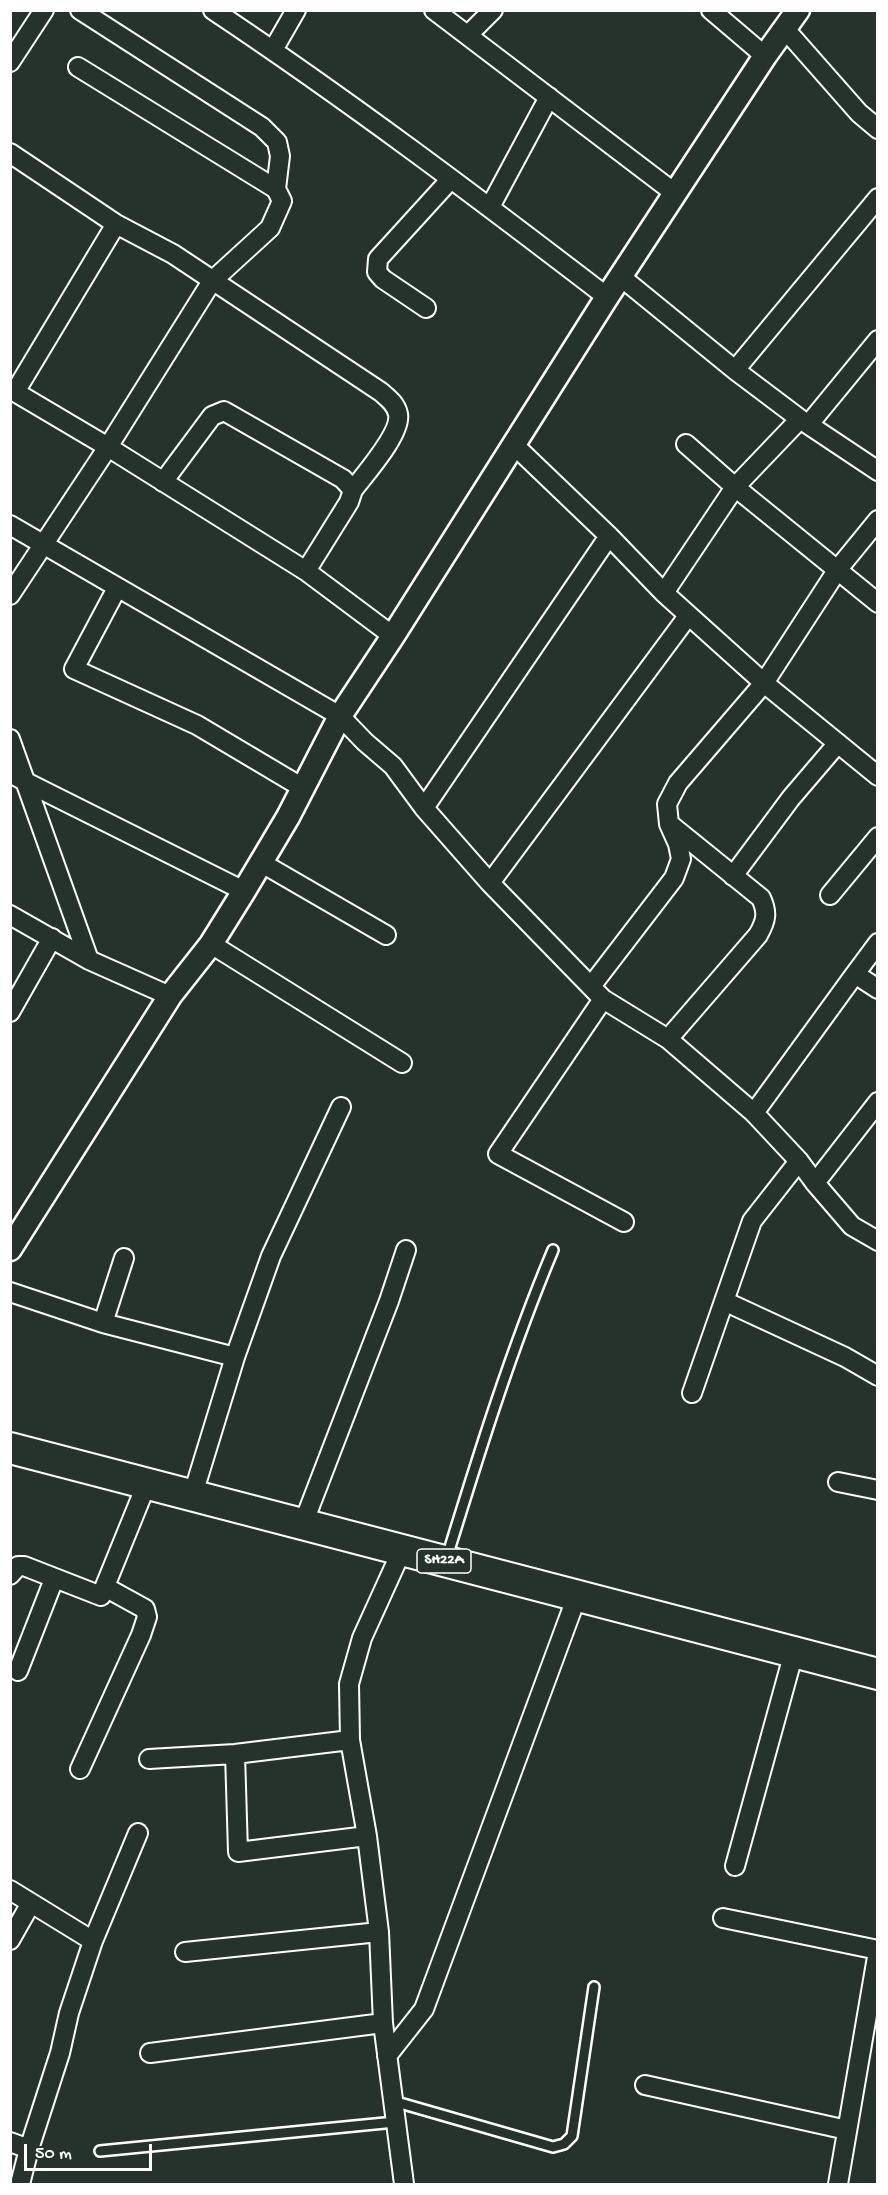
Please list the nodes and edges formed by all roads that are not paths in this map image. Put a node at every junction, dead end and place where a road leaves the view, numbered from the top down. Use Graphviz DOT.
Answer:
graph roads {
  1 [pos="44,10"];
  2 [pos="80,10"];
  3 [pos="213,10"];
  4 [pos="296,10"];
  5 [pos="434,10"];
  6 [pos="493,10"];
  7 [pos="711,10"];
  8 [pos="792,20"];
  9 [pos="468,35"];
  10 [pos="273,50"];
  11 [pos="765,56"];
  12 [pos="10,62"];
  13 [pos="78,67"];
  14 [pos="549,97"];
  15 [pos="878,129"];
  16 [pos="10,153"];
  17 [pos="450,180"];
  18 [pos="276,189"];
  19 [pos="676,194"];
  20 [pos="878,198"];
  21 [pos="490,207"];
  22 [pos="116,224"];
  23 [pos="621,277"];
  24 [pos="212,281"];
  25 [pos="607,297"];
  26 [pos="426,308"];
  27 [pos="878,340"];
  28 [pos="735,370"];
  29 [pos="13,391"];
  30 [pos="805,422"];
  31 [pos="513,444"];
  32 [pos="686,444"];
  33 [pos="108,447"];
  34 [pos="878,471"];
  35 [pos="163,482"];
  36 [pos="735,487"];
  37 [pos="353,490"];
  38 [pos="878,520"];
  39 [pos="10,525"];
  40 [pos="609,536"];
  41 [pos="44,545"];
  42 [pos="838,569"];
  43 [pos="306,571"];
  44 [pos="117,588"];
  45 [pos="664,593"];
  46 [pos="10,595"];
  47 [pos="878,603"];
  48 [pos="688,615"];
  49 [pos="393,636"];
  50 [pos="764,683"];
  51 [pos="339,717"];
  52 [pos="10,740"];
  53 [pos="838,743"];
  54 [pos="10,773"];
  55 [pos="878,776"];
  56 [pos="27,783"];
  57 [pos="303,788"];
  58 [pos="424,808"];
  59 [pos="669,824"];
  60 [pos="878,837"];
  61 [pos="260,862"];
  62 [pos="733,876"];
  63 [pos="490,883"];
  64 [pos="244,891"];
  65 [pos="830,895"];
  66 [pos="10,915"];
  67 [pos="386,935"];
  68 [pos="52,938"];
  69 [pos="878,943"];
  70 [pos="211,944"];
  71 [pos="88,960"];
  72 [pos="855,974"];
  73 [pos="878,989"];
  74 [pos="598,992"];
  75 [pos="170,996"];
  76 [pos="10,1012"];
  77 [pos="668,1039"];
  78 [pos="402,1063"];
  79 [pos="878,1102"];
  80 [pos="341,1107"];
  81 [pos="754,1113"];
  82 [pos="799,1161"];
  83 [pos="814,1183"];
  84 [pos="624,1222"];
  85 [pos="13,1238"];
  86 [pos="878,1241"];
  87 [pos="406,1250"];
  88 [pos="553,1250"];
  89 [pos="124,1258"];
  90 [pos="10,1292"];
  91 [pos="724,1301"];
  92 [pos="103,1323"];
  93 [pos="236,1358"];
  94 [pos="878,1376"];
  95 [pos="692,1393"];
  96 [pos="10,1448"];
  97 [pos="838,1482"];
  98 [pos="147,1484"];
  99 [pos="878,1491"];
  100 [pos="193,1494"];
  101 [pos="303,1524"];
  102 [pos="402,1550"];
  103 [pos="446,1562"];
  104 [pos="10,1575"];
  105 [pos="54,1579"];
  106 [pos="105,1587"];
  107 [pos="577,1596"];
  108 [pos="794,1652"];
  109 [pos="18,1671"];
  110 [pos="878,1674"];
  111 [pos="350,1740"];
  112 [pos="235,1754"];
  113 [pos="149,1759"];
  114 [pos="80,1769"];
  115 [pos="138,1833"];
  116 [pos="367,1836"];
  117 [pos="735,1866"];
  118 [pos="10,1890"];
  119 [pos="31,1903"];
  120 [pos="723,1918"];
  121 [pos="379,1932"];
  122 [pos="10,1940"];
  123 [pos="93,1941"];
  124 [pos="878,1950"];
  125 [pos="185,1952"];
  126 [pos="594,1987"];
  127 [pos="383,2023"];
  128 [pos="150,2053"];
  129 [pos="387,2056"];
  130 [pos="645,2085"];
  131 [pos="393,2102"];
  132 [pos="395,2122"];
  133 [pos="847,2130"];
  134 [pos="10,2142"];
  135 [pos="28,2149"];
  136 [pos="100,2151"];
  137 [pos="20,2184"];
  138 [pos="404,2184"];
  139 [pos="838,2184"];
  1 -- 12 [label="street"];
  2 -- 18 [label="street"];
  3 -- 10 [label="street"];
  4 -- 10 [label="street"];
  5 -- 9 [label="street"];
  6 -- 9 [label="street"];
  7 -- 11 [label="street"];
  8 -- 11 [label="street"];
  8 -- 15 [label="street"];
  9 -- 14 [label="street"];
  10 -- 17 [label="street"];
  11 -- 19 [label="street"];
  13 -- 18 [label="street"];
  14 -- 19 [label="street"];
  14 -- 21 [label="street"];
  16 -- 22 [label="street"];
  17 -- 21 [label="street"];
  17 -- 26 [label="street"];
  18 -- 24 [label="street"];
  19 -- 23 [label="street"];
  20 -- 28 [label="street"];
  21 -- 25 [label="street"];
  22 -- 24 [label="street"];
  22 -- 29 [label="street"];
  23 -- 25 [label="street"];
  23 -- 28 [label="street"];
  24 -- 33 [label="street"];
  24 -- 37 [label="street"];
  25 -- 31 [label="street"];
  27 -- 30 [label="street"];
  28 -- 30 [label="street"];
  29 -- 33 [label="street"];
  30 -- 34 [label="street"];
  30 -- 36 [label="street"];
  31 -- 40 [label="street"];
  31 -- 49 [label="street"];
  32 -- 36 [label="street"];
  33 -- 35 [label="street"];
  33 -- 41 [label="street"];
  35 -- 37 [label="street"];
  35 -- 43 [label="street"];
  36 -- 42 [label="street"];
  36 -- 45 [label="street"];
  37 -- 43 [label="street"];
  38 -- 42 [label="street"];
  39 -- 41 [label="street"];
  40 -- 45 [label="street"];
  40 -- 58 [label="street"];
  41 -- 44 [label="street"];
  41 -- 46 [label="street"];
  42 -- 47 [label="street"];
  42 -- 50 [label="street"];
  43 -- 49 [label="street"];
  44 -- 51 [label="street"];
  44 -- 57 [label="street"];
  45 -- 48 [label="street"];
  48 -- 50 [label="street"];
  48 -- 63 [label="street"];
  49 -- 51 [label="street"];
  50 -- 53 [label="street"];
  50 -- 59 [label="street"];
  51 -- 57 [label="street"];
  51 -- 58 [label="street"];
  52 -- 56 [label="street"];
  53 -- 55 [label="street"];
  53 -- 62 [label="street"];
  54 -- 56 [label="street"];
  56 -- 64 [label="street"];
  56 -- 71 [label="street"];
  57 -- 61 [label="street"];
  58 -- 63 [label="street"];
  59 -- 62 [label="street"];
  59 -- 74 [label="street"];
  60 -- 65 [label="street"];
  61 -- 64 [label="street"];
  61 -- 67 [label="street"];
  62 -- 77 [label="street"];
  63 -- 74 [label="street"];
  64 -- 70 [label="street"];
  66 -- 68 [label="street"];
  68 -- 71 [label="street"];
  68 -- 76 [label="street"];
  69 -- 72 [label="street"];
  70 -- 75 [label="street"];
  70 -- 78 [label="street"];
  71 -- 75 [label="street"];
  72 -- 73 [label="street"];
  72 -- 81 [label="street"];
  74 -- 77 [label="street"];
  74 -- 84 [label="street"];
  75 -- 85 [label="street"];
  77 -- 81 [label="street"];
  79 -- 83 [label="street"];
  80 -- 93 [label="street"];
  81 -- 82 [label="street"];
  82 -- 83 [label="street"];
  82 -- 91 [label="street"];
  83 -- 86 [label="street"];
  87 -- 101 [label="street"];
  88 -- 103 [label="lane"];
  89 -- 92 [label="street"];
  90 -- 92 [label="street"];
  91 -- 94 [label="street"];
  91 -- 95 [label="street"];
  92 -- 93 [label="street"];
  93 -- 100 [label="street"];
  96 -- 98 [label="main road, SH22A"];
  97 -- 99 [label="street"];
  98 -- 100 [label="main road, SH22A"];
  98 -- 106 [label="street"];
  100 -- 101 [label="main road, SH22A"];
  101 -- 102 [label="main road, SH22A"];
  102 -- 103 [label="main road, SH22A"];
  102 -- 111 [label="street"];
  103 -- 107 [label="main road, SH22A"];
  104 -- 105 [label="street"];
  105 -- 106 [label="street"];
  105 -- 109 [label="street"];
  106 -- 114 [label="street"];
  107 -- 108 [label="main road, SH22A"];
  107 -- 129 [label="street"];
  108 -- 110 [label="main road, SH22A"];
  108 -- 117 [label="street"];
  111 -- 112 [label="street"];
  111 -- 116 [label="street"];
  112 -- 113 [label="street"];
  112 -- 116 [label="street"];
  115 -- 123 [label="street"];
  116 -- 121 [label="street"];
  118 -- 119 [label="street"];
  119 -- 122 [label="street"];
  119 -- 123 [label="street"];
  120 -- 124 [label="street"];
  121 -- 125 [label="street"];
  121 -- 127 [label="street"];
  123 -- 135 [label="street"];
  124 -- 133 [label="street"];
  126 -- 131 [label="lane"];
  127 -- 128 [label="street"];
  127 -- 129 [label="street"];
  129 -- 131 [label="street"];
  130 -- 133 [label="street"];
  131 -- 132 [label="street"];
  132 -- 136 [label="lane"];
  132 -- 138 [label="street"];
  133 -- 139 [label="street"];
  134 -- 135 [label="street"];
  135 -- 137 [label="street"];
}
